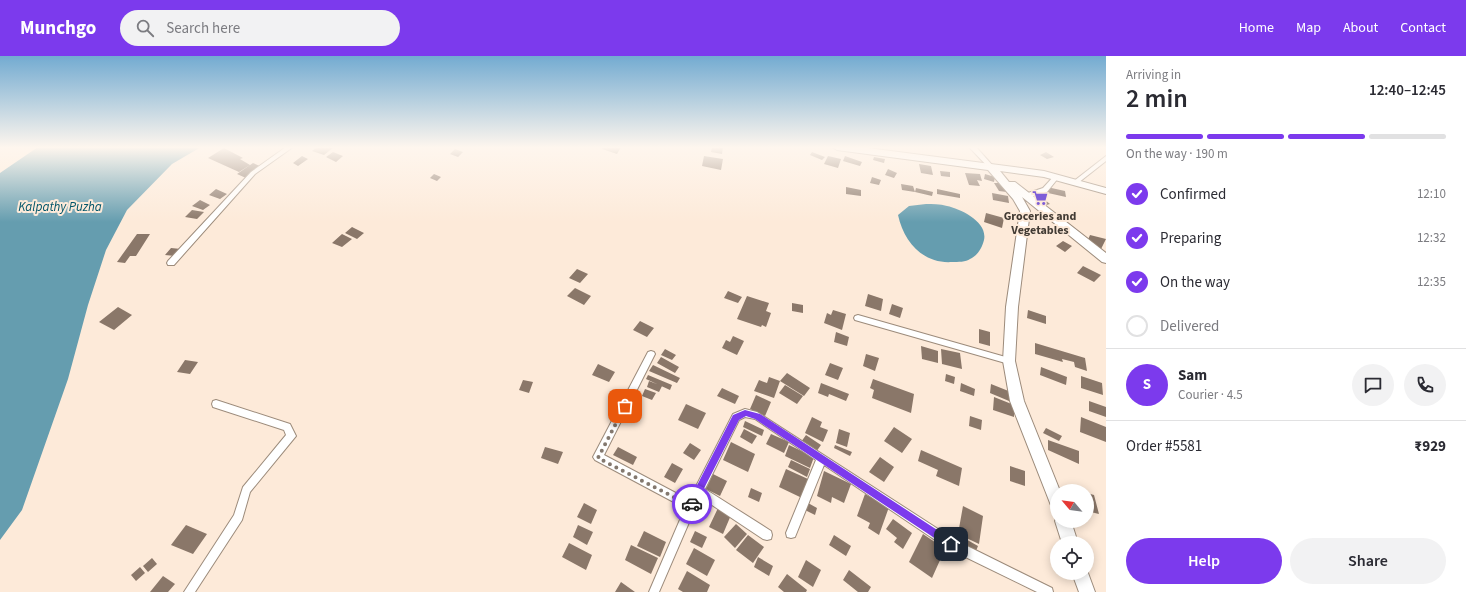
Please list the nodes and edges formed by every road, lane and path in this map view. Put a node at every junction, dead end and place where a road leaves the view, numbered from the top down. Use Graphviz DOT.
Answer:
graph roads {
  1 [pos="254,172"];
  2 [pos="995,172"];
  3 [pos="997,172"];
  4 [pos="1024,172"];
  5 [pos="1088,172"];
  6 [pos="1056,177"];
  7 [pos="1076,182"];
  8 [pos="1106,191"];
  9 [pos="1027,196"];
  10 [pos="1106,259"];
  11 [pos="171,263"];
  12 [pos="858,318"];
  13 [pos="651,354"];
  14 [pos="1009,361"];
  15 [pos="216,404"];
  16 [pos="821,460"];
  17 [pos="1050,485"];
  18 [pos="699,491"];
  19 [pos="691,506"];
  20 [pos="791,533"];
  21 [pos="767,535"];
  22 [pos="1083,580"];
  23 [pos="189,592"];
  24 [pos="654,592"];
  25 [pos="1048,592"];
  26 [pos="1087,592"];
  1 -- 11 [label="street"];
  2 -- 14 [label="street"];
  3 -- 9 [label="street"];
  4 -- 6 [label="street"];
  5 -- 7 [label="street"];
  6 -- 7 [label="street"];
  6 -- 9 [label="street"];
  7 -- 8 [label="street"];
  9 -- 10 [label="street"];
  12 -- 14 [label="street"];
  13 -- 19 [label="street"];
  14 -- 17 [label="street"];
  15 -- 23 [label="street"];
  16 -- 18 [label="street"];
  16 -- 20 [label="street"];
  16 -- 25 [label="street"];
  18 -- 19 [label="street"];
  18 -- 21 [label="street"];
  19 -- 24 [label="street"];
  22 -- 26 [label="street"];
}
